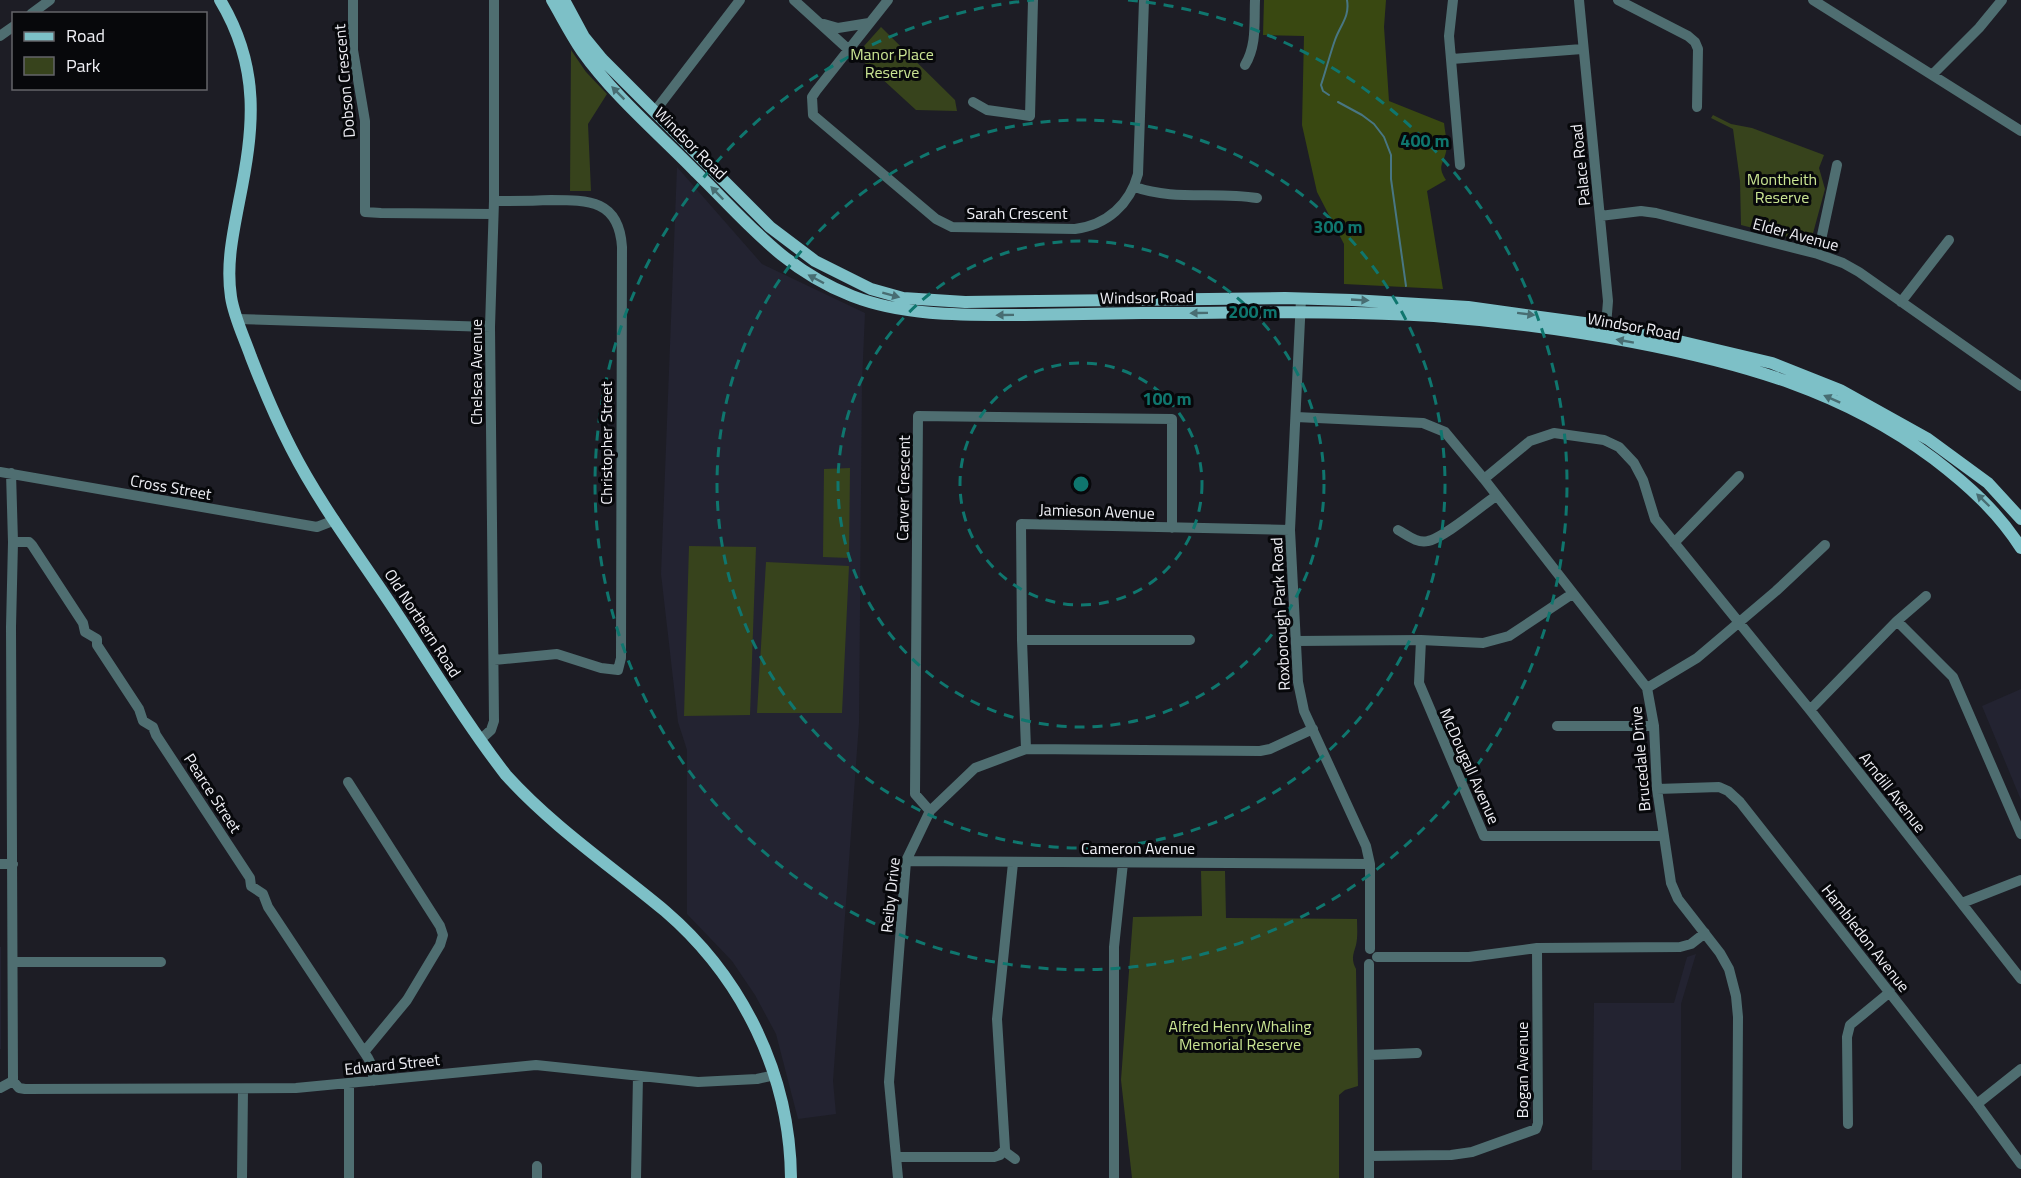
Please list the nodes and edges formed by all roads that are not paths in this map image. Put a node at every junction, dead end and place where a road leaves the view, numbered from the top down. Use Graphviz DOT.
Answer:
graph roads {
  1 [pos="50,0"];
  2 [pos="220,0"];
  3 [pos="353,0"];
  4 [pos="494,0"];
  5 [pos="552,0"];
  6 [pos="564,0"];
  7 [pos="740,0"];
  8 [pos="794,0"];
  9 [pos="888,0"];
  10 [pos="1033,0"];
  11 [pos="1144,0"];
  12 [pos="1255,0"];
  13 [pos="1453,0"];
  14 [pos="1579,0"];
  15 [pos="1618,0"];
  16 [pos="1813,0"];
  17 [pos="2002,0"];
  18 [pos="34,12"];
  19 [pos="821,23"];
  20 [pos="869,23"];
  21 [pos="1582,49"];
  22 [pos="849,50"];
  23 [pos="1452,58"];
  24 [pos="1245,65"];
  25 [pos="1932,75"];
  26 [pos="973,102"];
  27 [pos="1697,107"];
  28 [pos="655,111"];
  29 [pos="646,121"];
  30 [pos="2021,131"];
  31 [pos="1460,165"];
  32 [pos="1837,165"];
  33 [pos="1135,186"];
  34 [pos="1257,198"];
  35 [pos="494,201"];
  36 [pos="493,214"];
  37 [pos="1600,216"];
  38 [pos="1949,240"];
  39 [pos="1818,254"];
  40 [pos="1301,299"];
  41 [pos="1901,302"];
  42 [pos="1300,313"];
  43 [pos="237,319"];
  44 [pos="1606,326"];
  45 [pos="490,327"];
  46 [pos="2021,386"];
  47 [pos="1296,417"];
  48 [pos="6,473"];
  49 [pos="1739,476"];
  50 [pos="1484,479"];
  51 [pos="1496,496"];
  52 [pos="2021,519"];
  53 [pos="335,520"];
  54 [pos="1172,528"];
  55 [pos="1290,530"];
  56 [pos="1398,530"];
  57 [pos="13,542"];
  58 [pos="1674,543"];
  59 [pos="1824,545"];
  60 [pos="2021,546"];
  61 [pos="1572,594"];
  62 [pos="1926,596"];
  63 [pos="1897,621"];
  64 [pos="1740,624"];
  65 [pos="11,627"];
  66 [pos="0,630"];
  67 [pos="1022,639"];
  68 [pos="1190,640"];
  69 [pos="1421,640"];
  70 [pos="1296,641"];
  71 [pos="494,660"];
  72 [pos="1647,688"];
  73 [pos="1810,710"];
  74 [pos="1557,726"];
  75 [pos="1654,726"];
  76 [pos="1313,729"];
  77 [pos="481,739"];
  78 [pos="1026,749"];
  79 [pos="0,756"];
  80 [pos="13,756"];
  81 [pos="348,782"];
  82 [pos="1657,789"];
  83 [pos="930,811"];
  84 [pos="2021,834"];
  85 [pos="1663,836"];
  86 [pos="906,861"];
  87 [pos="1013,863"];
  88 [pos="1123,863"];
  89 [pos="0,864"];
  90 [pos="13,864"];
  91 [pos="1370,864"];
  92 [pos="2021,880"];
  93 [pos="1962,903"];
  94 [pos="1705,933"];
  95 [pos="1537,948"];
  96 [pos="1372,957"];
  97 [pos="13,962"];
  98 [pos="161,962"];
  99 [pos="2021,979"];
  100 [pos="1890,992"];
  101 [pos="364,1052"];
  102 [pos="1417,1053"];
  103 [pos="0,1055"];
  104 [pos="12,1055"];
  105 [pos="1370,1055"];
  106 [pos="2021,1070"];
  107 [pos="775,1074"];
  108 [pos="638,1076"];
  109 [pos="13,1081"];
  110 [pos="374,1081"];
  111 [pos="350,1084"];
  112 [pos="0,1088"];
  113 [pos="243,1089"];
  114 [pos="1977,1104"];
  115 [pos="1848,1124"];
  116 [pos="1004,1151"];
  117 [pos="1369,1156"];
  118 [pos="896,1157"];
  119 [pos="1015,1159"];
  120 [pos="2021,1164"];
  121 [pos="537,1166"];
  122 [pos="242,1178"];
  123 [pos="349,1178"];
  124 [pos="537,1178"];
  125 [pos="636,1178"];
  126 [pos="791,1178"];
  127 [pos="898,1178"];
  128 [pos="1114,1178"];
  129 [pos="1369,1178"];
  130 [pos="1737,1178"];
  1 -- 18 [label="street"];
  2 -- 43 [label="main road, Old Northern Road"];
  3 -- 36 [label="street, Dobson Crescent"];
  4 -- 35 [label="street, Chelsea Avenue"];
  29 -- 5 [label="main road, Windsor Road, one-way"];
  6 -- 28 [label="main road, Windsor Road"];
  7 -- 28 [label="street"];
  8 -- 19 [label="street"];
  9 -- 20 [label="street, Sarah Crescent"];
  10 -- 26 [label="street"];
  11 -- 33 [label="street, Sarah Crescent"];
  12 -- 24 [label="street"];
  13 -- 23 [label="street"];
  14 -- 21 [label="street, Palace Road"];
  15 -- 27 [label="street"];
  16 -- 25 [label="street"];
  17 -- 25 [label="street"];
  19 -- 20 [label="street"];
  19 -- 22 [label="street"];
  20 -- 22 [label="street, Sarah Crescent"];
  21 -- 23 [label="street"];
  21 -- 37 [label="street, Palace Road"];
  22 -- 33 [label="street, Sarah Crescent"];
  23 -- 31 [label="street"];
  25 -- 30 [label="street"];
  28 -- 29 [label="main road"];
  28 -- 40 [label="main road, Windsor Road, one-way"];
  42 -- 29 [label="main road, Windsor Road, one-way"];
  32 -- 39 [label="street"];
  33 -- 34 [label="street"];
  35 -- 36 [label="street, Chelsea Avenue"];
  35 -- 71 [label="street, Christopher Street"];
  36 -- 45 [label="street, Chelsea Avenue"];
  37 -- 39 [label="street, Elder Avenue"];
  37 -- 44 [label="street, Palace Road"];
  38 -- 41 [label="street"];
  39 -- 41 [label="street, Elder Avenue"];
  40 -- 42 [label="street, Roxborough Park Road"];
  40 -- 44 [label="main road, Windsor Road, one-way"];
  41 -- 46 [label="street, Elder Avenue"];
  42 -- 47 [label="street, Roxborough Park Road"];
  60 -- 42 [label="main road, Windsor Road, one-way"];
  43 -- 45 [label="street"];
  43 -- 53 [label="main road, Old Northern Road"];
  44 -- 52 [label="main road, Windsor Road"];
  45 -- 71 [label="street, Chelsea Avenue"];
  47 -- 50 [label="street, Brucedale Drive"];
  47 -- 55 [label="street, Roxborough Park Road"];
  48 -- 53 [label="street, Cross Street"];
  48 -- 57 [label="street"];
  49 -- 58 [label="street"];
  50 -- 51 [label="street, Brucedale Drive"];
  50 -- 58 [label="street, Arndill Avenue"];
  51 -- 56 [label="street"];
  51 -- 61 [label="street, Brucedale Drive"];
  53 -- 77 [label="main road, Old Northern Road"];
  54 -- 55 [label="street, Jamieson Avenue"];
  54 -- 67 [label="street, Jamieson Avenue"];
  54 -- 83 [label="street, Carver Crescent"];
  55 -- 70 [label="street, Roxborough Park Road"];
  57 -- 65 [label="street"];
  57 -- 101 [label="street, Pearce Street"];
  58 -- 64 [label="street, Arndill Avenue"];
  59 -- 64 [label="street"];
  61 -- 69 [label="street"];
  61 -- 72 [label="street, Brucedale Drive"];
  62 -- 63 [label="street"];
  63 -- 73 [label="street"];
  63 -- 84 [label="street"];
  64 -- 72 [label="street"];
  64 -- 73 [label="street, Arndill Avenue"];
  65 -- 66 [label="street"];
  65 -- 80 [label="street"];
  67 -- 68 [label="street"];
  67 -- 78 [label="street, Jamieson Avenue"];
  69 -- 70 [label="street"];
  69 -- 85 [label="street, McDougall Avenue"];
  70 -- 76 [label="street, Roxborough Park Road"];
  71 -- 77 [label="street, Chelsea Avenue"];
  72 -- 75 [label="street, Brucedale Drive"];
  73 -- 93 [label="street, Arndill Avenue"];
  74 -- 75 [label="street"];
  75 -- 82 [label="street, Brucedale Drive"];
  76 -- 78 [label="street, Reiby Drive"];
  76 -- 91 [label="street, Roxborough Park Road"];
  77 -- 107 [label="main road, Old Northern Road"];
  78 -- 83 [label="street, Reiby Drive"];
  79 -- 80 [label="street"];
  80 -- 90 [label="street"];
  81 -- 101 [label="street"];
  82 -- 85 [label="street, Brucedale Drive"];
  82 -- 100 [label="street, Hambledon Avenue"];
  83 -- 86 [label="street, Reiby Drive"];
  85 -- 94 [label="street, Brucedale Drive"];
  86 -- 87 [label="street, Cameron Avenue"];
  86 -- 118 [label="street, Reiby Drive"];
  87 -- 88 [label="street, Cameron Avenue"];
  87 -- 116 [label="street"];
  88 -- 91 [label="street, Cameron Avenue"];
  88 -- 128 [label="street"];
  89 -- 90 [label="street"];
  90 -- 97 [label="street"];
  91 -- 96 [label="street, Roxborough Park Road"];
  92 -- 93 [label="street"];
  93 -- 99 [label="street, Arndill Avenue"];
  94 -- 95 [label="street"];
  94 -- 130 [label="street, Brucedale Drive"];
  95 -- 96 [label="street"];
  95 -- 117 [label="street, Bogan Avenue"];
  96 -- 105 [label="street, Roxborough Park Road"];
  97 -- 98 [label="street"];
  97 -- 104 [label="street"];
  100 -- 114 [label="street, Hambledon Avenue"];
  100 -- 115 [label="street"];
  101 -- 110 [label="street, Pearce Street"];
  102 -- 105 [label="street"];
  103 -- 104 [label="street"];
  104 -- 109 [label="street"];
  105 -- 117 [label="street, Roxborough Park Road"];
  106 -- 114 [label="street"];
  107 -- 108 [label="street, Edward Street"];
  107 -- 126 [label="main road, Old Northern Road"];
  108 -- 110 [label="street, Edward Street"];
  108 -- 125 [label="street"];
  109 -- 112 [label="street"];
  109 -- 113 [label="street, Edward Street"];
  110 -- 111 [label="street, Edward Street"];
  111 -- 113 [label="street, Edward Street"];
  111 -- 123 [label="street"];
  113 -- 122 [label="street"];
  114 -- 120 [label="street, Hambledon Avenue"];
  116 -- 118 [label="street"];
  116 -- 119 [label="street"];
  117 -- 129 [label="street, Roxborough Park Road"];
  118 -- 127 [label="street, Reiby Drive"];
  121 -- 124 [label="street"];
}
